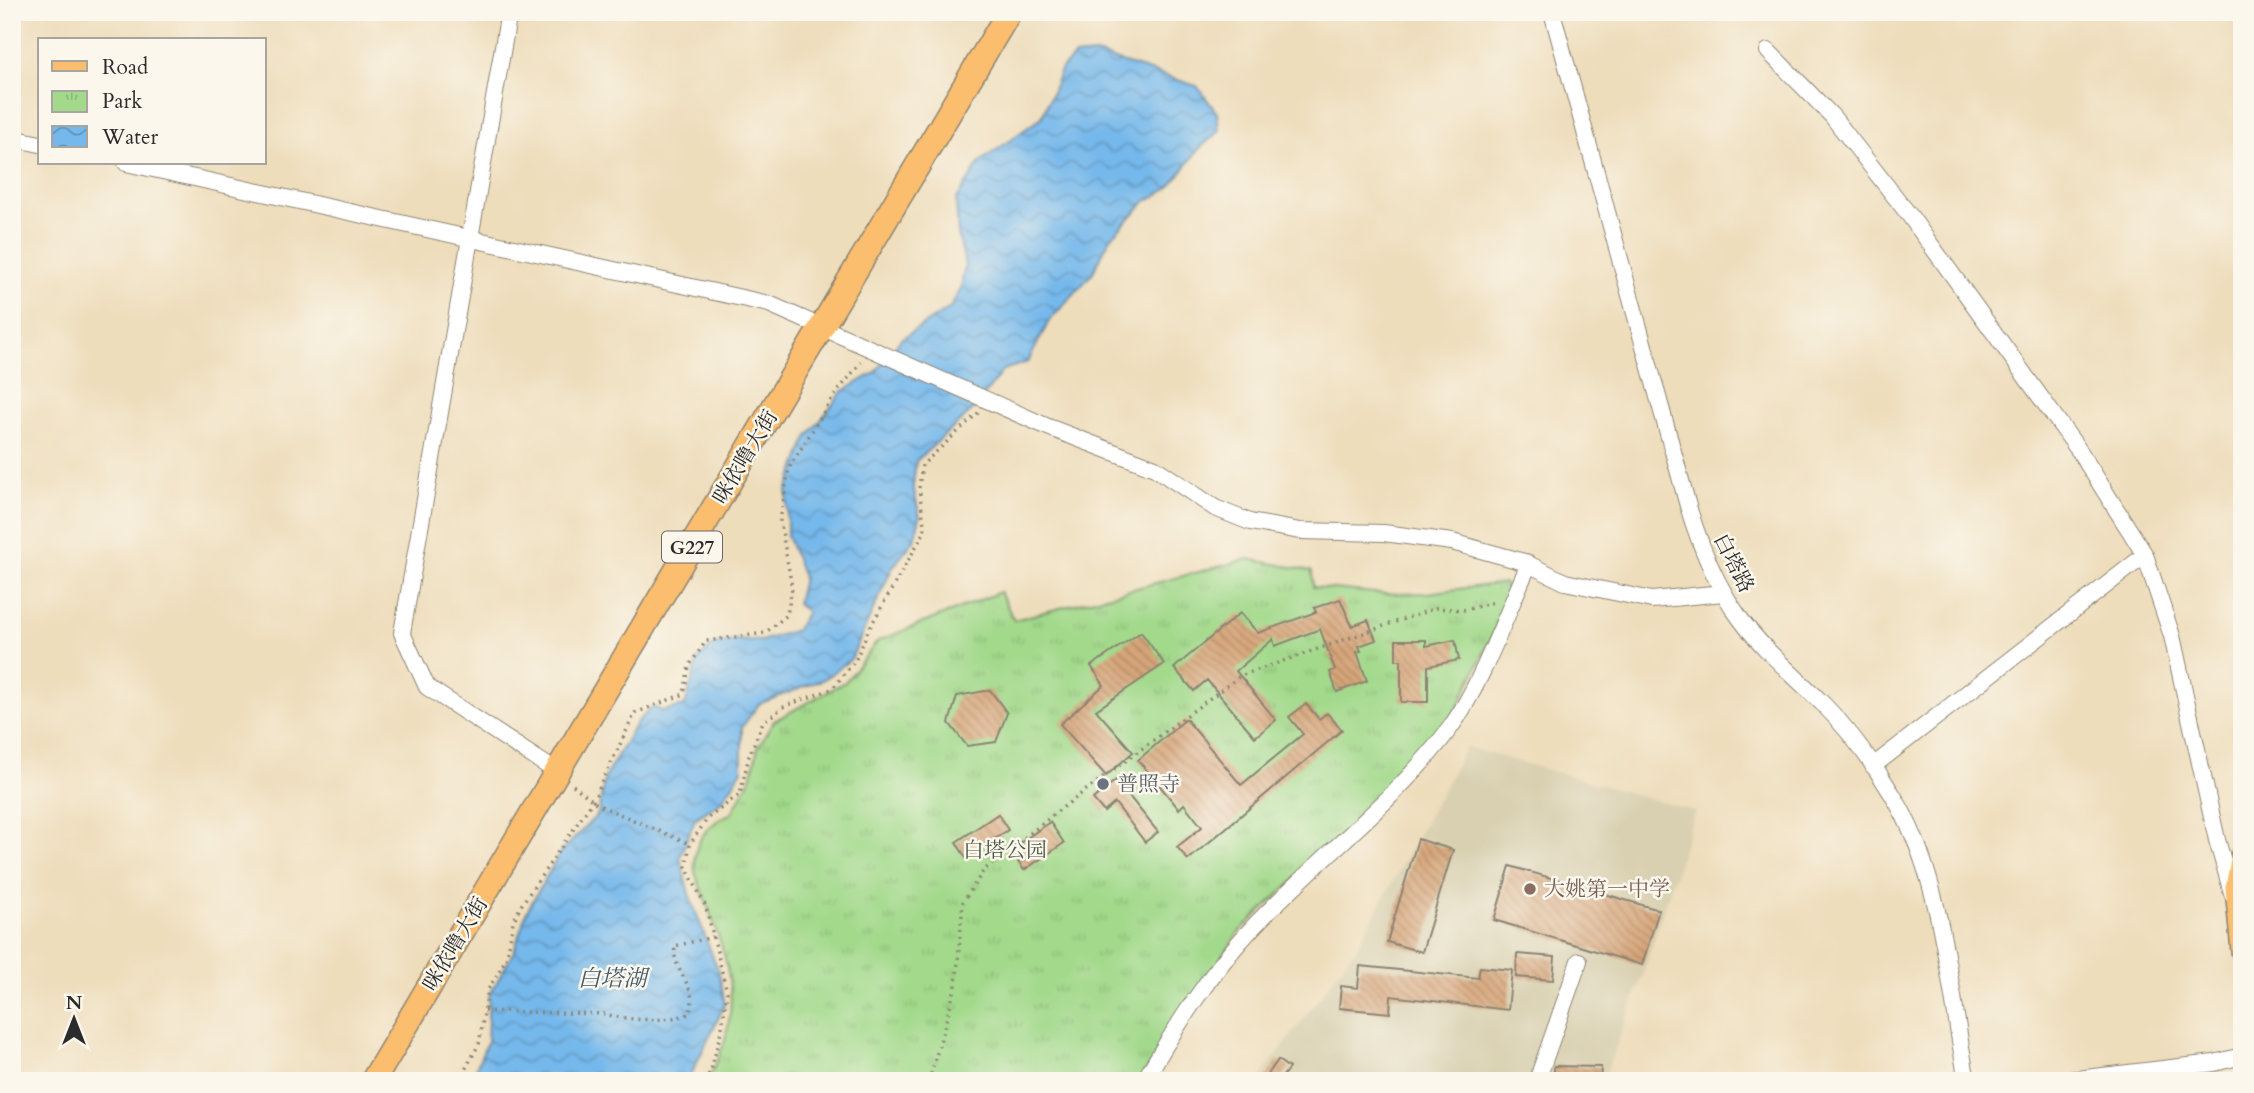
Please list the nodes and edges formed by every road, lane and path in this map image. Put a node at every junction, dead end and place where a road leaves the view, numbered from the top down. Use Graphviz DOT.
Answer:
graph roads {
  1 [pos="509,12"];
  2 [pos="1009,12"];
  3 [pos="1552,12"];
  4 [pos="1768,51"];
  5 [pos="12,138"];
  6 [pos="38,144"];
  7 [pos="131,164"];
  8 [pos="470,239"];
  9 [pos="823,326"];
  10 [pos="872,348"];
  11 [pos="991,401"];
  12 [pos="2145,555"];
  13 [pos="1528,564"];
  14 [pos="1723,593"];
  15 [pos="1498,599"];
  16 [pos="1873,766"];
  17 [pos="557,772"];
  18 [pos="593,801"];
  19 [pos="690,844"];
  20 [pos="2242,855"];
  21 [pos="2236,905"];
  22 [pos="714,937"];
  23 [pos="2242,951"];
  24 [pos="1579,961"];
  25 [pos="484,1011"];
  26 [pos="2242,1056"];
  27 [pos="373,1081"];
  28 [pos="459,1081"];
  29 [pos="705,1081"];
  30 [pos="929,1081"];
  31 [pos="1144,1081"];
  32 [pos="1537,1081"];
  33 [pos="1967,1081"];
  34 [pos="2060,1081"];
  1 -- 8 [label="street"];
  2 -- 9 [label="highway, 咪依噜大街 / G227"];
  3 -- 14 [label="street, 白塔路"];
  4 -- 12 [label="street"];
  5 -- 6 [label="street"];
  7 -- 8 [label="street"];
  8 -- 9 [label="street"];
  8 -- 17 [label="street"];
  9 -- 10 [label="street"];
  9 -- 17 [label="highway, 咪依噜大街 / G227"];
  10 -- 11 [label="street"];
  10 -- 18 [label="path"];
  11 -- 13 [label="street"];
  11 -- 19 [label="path"];
  12 -- 16 [label="street"];
  12 -- 21 [label="street"];
  13 -- 14 [label="street"];
  13 -- 31 [label="street"];
  14 -- 16 [label="street, 白塔路"];
  15 -- 30 [label="path"];
  16 -- 33 [label="street, 白塔路"];
  17 -- 18 [label="path"];
  17 -- 27 [label="highway, 咪依噜大街 / G227"];
  18 -- 19 [label="path"];
  18 -- 25 [label="path"];
  19 -- 22 [label="path"];
  20 -- 21 [label="main road"];
  21 -- 23 [label="main road"];
  22 -- 25 [label="path"];
  22 -- 29 [label="path"];
  24 -- 32 [label="street"];
  25 -- 28 [label="path"];
  26 -- 34 [label="street"];
}
